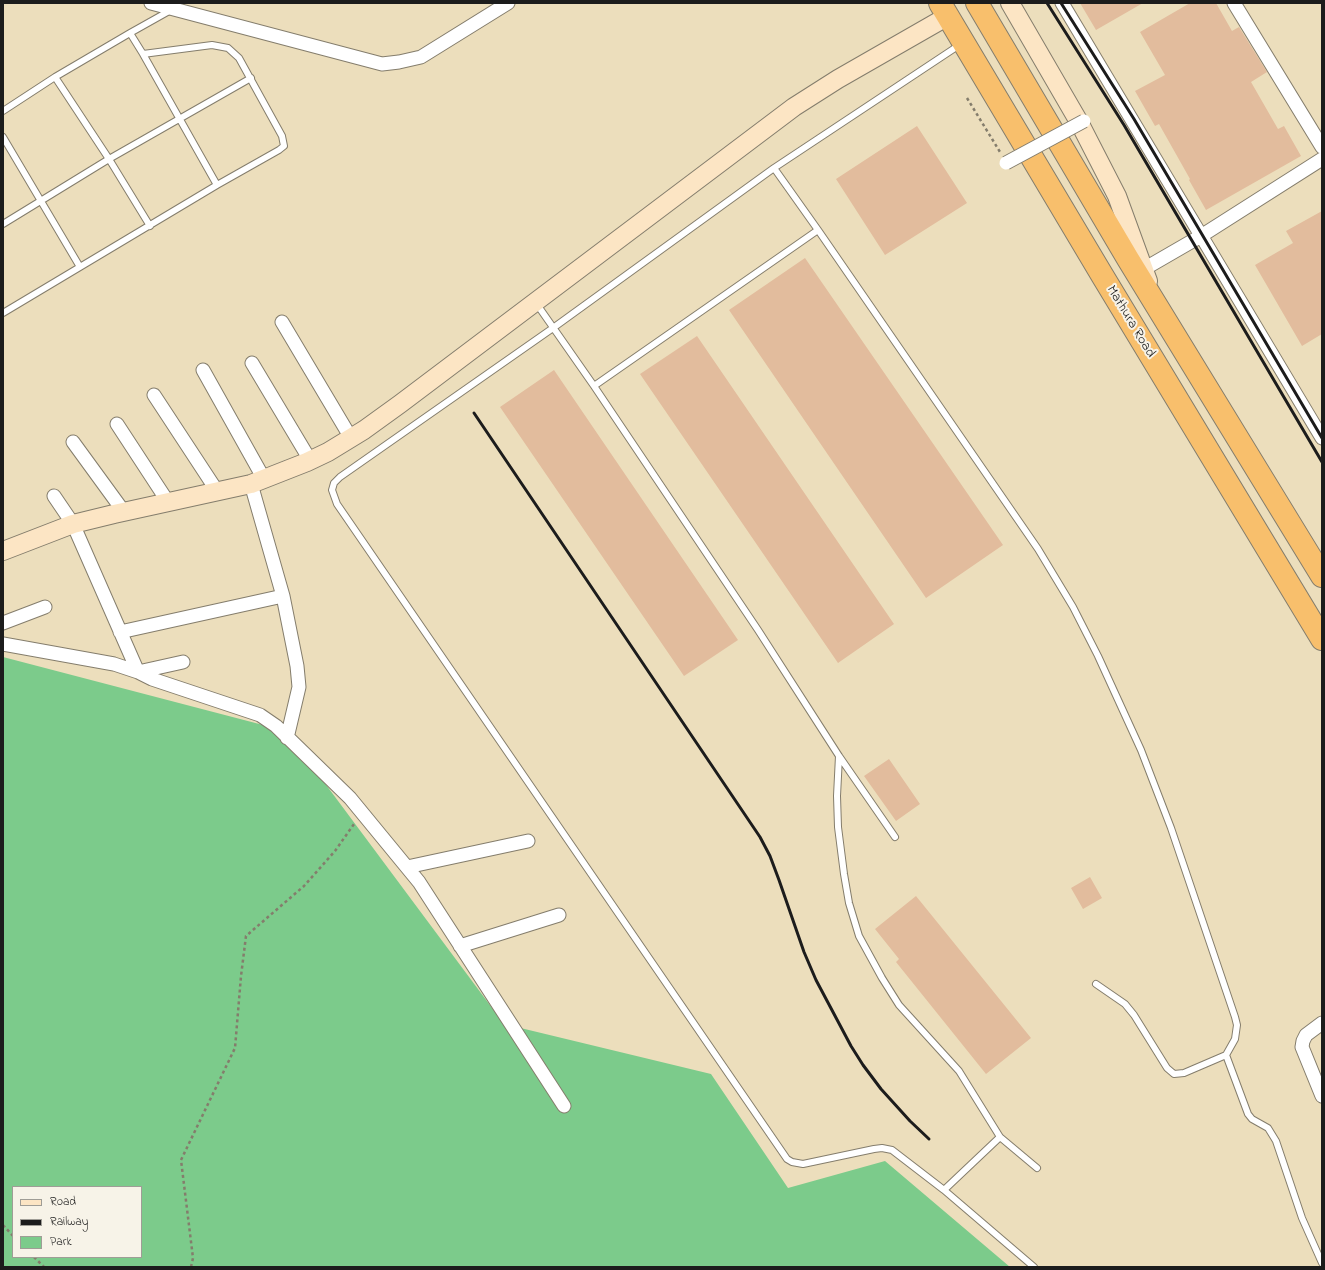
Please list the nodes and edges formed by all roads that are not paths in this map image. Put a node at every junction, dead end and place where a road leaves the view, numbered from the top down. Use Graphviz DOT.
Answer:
graph roads {
  1 [pos="152,3"];
  2 [pos="508,3"];
  3 [pos="977,3"];
  4 [pos="1010,3"];
  5 [pos="1062,3"];
  6 [pos="1234,3"];
  7 [pos="174,9"];
  8 [pos="944,10"];
  9 [pos="130,32"];
  10 [pos="964,42"];
  11 [pos="143,54"];
  12 [pos="56,77"];
  13 [pos="250,78"];
  14 [pos="3,111"];
  15 [pos="180,119"];
  16 [pos="1084,120"];
  17 [pos="3,137"];
  18 [pos="1322,147"];
  19 [pos="109,159"];
  20 [pos="1322,159"];
  21 [pos="1006,163"];
  22 [pos="774,168"];
  23 [pos="217,185"];
  24 [pos="41,201"];
  25 [pos="3,224"];
  26 [pos="150,226"];
  27 [pos="818,230"];
  28 [pos="1201,236"];
  29 [pos="80,267"];
  30 [pos="1141,271"];
  31 [pos="536,303"];
  32 [pos="3,313"];
  33 [pos="282,322"];
  34 [pos="553,328"];
  35 [pos="252,363"];
  36 [pos="203,370"];
  37 [pos="594,386"];
  38 [pos="154,395"];
  39 [pos="117,424"];
  40 [pos="352,438"];
  41 [pos="1322,438"];
  42 [pos="73,442"];
  43 [pos="310,460"];
  44 [pos="258,481"];
  45 [pos="218,491"];
  46 [pos="54,496"];
  47 [pos="168,502"];
  48 [pos="124,512"];
  49 [pos="74,524"];
  50 [pos="3,551"];
  51 [pos="1322,576"];
  52 [pos="283,596"];
  53 [pos="45,607"];
  54 [pos="3,623"];
  55 [pos="120,632"];
  56 [pos="1322,639"];
  57 [pos="3,644"];
  58 [pos="183,662"];
  59 [pos="138,672"];
  60 [pos="287,738"];
  61 [pos="838,756"];
  62 [pos="895,837"];
  63 [pos="528,841"];
  64 [pos="407,867"];
  65 [pos="559,915"];
  66 [pos="460,946"];
  67 [pos="1096,984"];
  68 [pos="1322,1023"];
  69 [pos="1226,1055"];
  70 [pos="1322,1096"];
  71 [pos="564,1106"];
  72 [pos="1000,1137"];
  73 [pos="1037,1168"];
  74 [pos="944,1190"];
  75 [pos="1322,1263"];
  76 [pos="1034,1267"];
  1 -- 7 [label="street"];
  2 -- 7 [label="street"];
  3 -- 30 [label="highway"];
  4 -- 30 [label="street"];
  5 -- 28 [label="street"];
  6 -- 18 [label="street"];
  7 -- 9 [label="lane"];
  8 -- 10 [label="highway, Mathura Road"];
  8 -- 31 [label="street"];
  9 -- 11 [label="lane"];
  9 -- 12 [label="lane"];
  10 -- 22 [label="lane"];
  10 -- 56 [label="highway, Mathura Road"];
  11 -- 13 [label="lane"];
  11 -- 15 [label="lane"];
  12 -- 14 [label="lane"];
  12 -- 19 [label="lane"];
  13 -- 15 [label="lane"];
  13 -- 23 [label="lane"];
  15 -- 19 [label="lane"];
  15 -- 23 [label="lane"];
  16 -- 21 [label="street, bridge"];
  17 -- 24 [label="lane"];
  19 -- 24 [label="lane"];
  19 -- 26 [label="lane"];
  20 -- 28 [label="street"];
  22 -- 27 [label="lane"];
  22 -- 34 [label="lane"];
  23 -- 26 [label="lane"];
  24 -- 25 [label="lane"];
  24 -- 29 [label="lane"];
  26 -- 29 [label="lane"];
  27 -- 37 [label="lane"];
  27 -- 69 [label="lane"];
  28 -- 30 [label="street"];
  28 -- 41 [label="street"];
  29 -- 32 [label="lane"];
  30 -- 51 [label="highway"];
  31 -- 34 [label="lane"];
  31 -- 40 [label="street"];
  33 -- 40 [label="street"];
  34 -- 37 [label="lane"];
  34 -- 74 [label="lane"];
  35 -- 43 [label="street"];
  36 -- 44 [label="street"];
  37 -- 61 [label="lane"];
  38 -- 45 [label="street"];
  39 -- 47 [label="street"];
  40 -- 43 [label="street"];
  42 -- 48 [label="street"];
  43 -- 44 [label="street"];
  44 -- 45 [label="street"];
  44 -- 52 [label="street"];
  45 -- 47 [label="street"];
  46 -- 49 [label="street"];
  47 -- 48 [label="street"];
  48 -- 49 [label="street"];
  49 -- 50 [label="street"];
  49 -- 55 [label="street"];
  52 -- 55 [label="street"];
  52 -- 60 [label="street"];
  53 -- 54 [label="street"];
  55 -- 59 [label="street"];
  57 -- 59 [label="street"];
  58 -- 59 [label="street"];
  59 -- 60 [label="street"];
  60 -- 64 [label="street"];
  61 -- 62 [label="lane"];
  61 -- 72 [label="lane"];
  63 -- 64 [label="street"];
  64 -- 66 [label="street"];
  65 -- 66 [label="street"];
  66 -- 71 [label="street"];
  67 -- 69 [label="lane"];
  68 -- 70 [label="street"];
  69 -- 75 [label="lane"];
  72 -- 73 [label="lane"];
  72 -- 74 [label="lane"];
  74 -- 76 [label="lane"];
}
